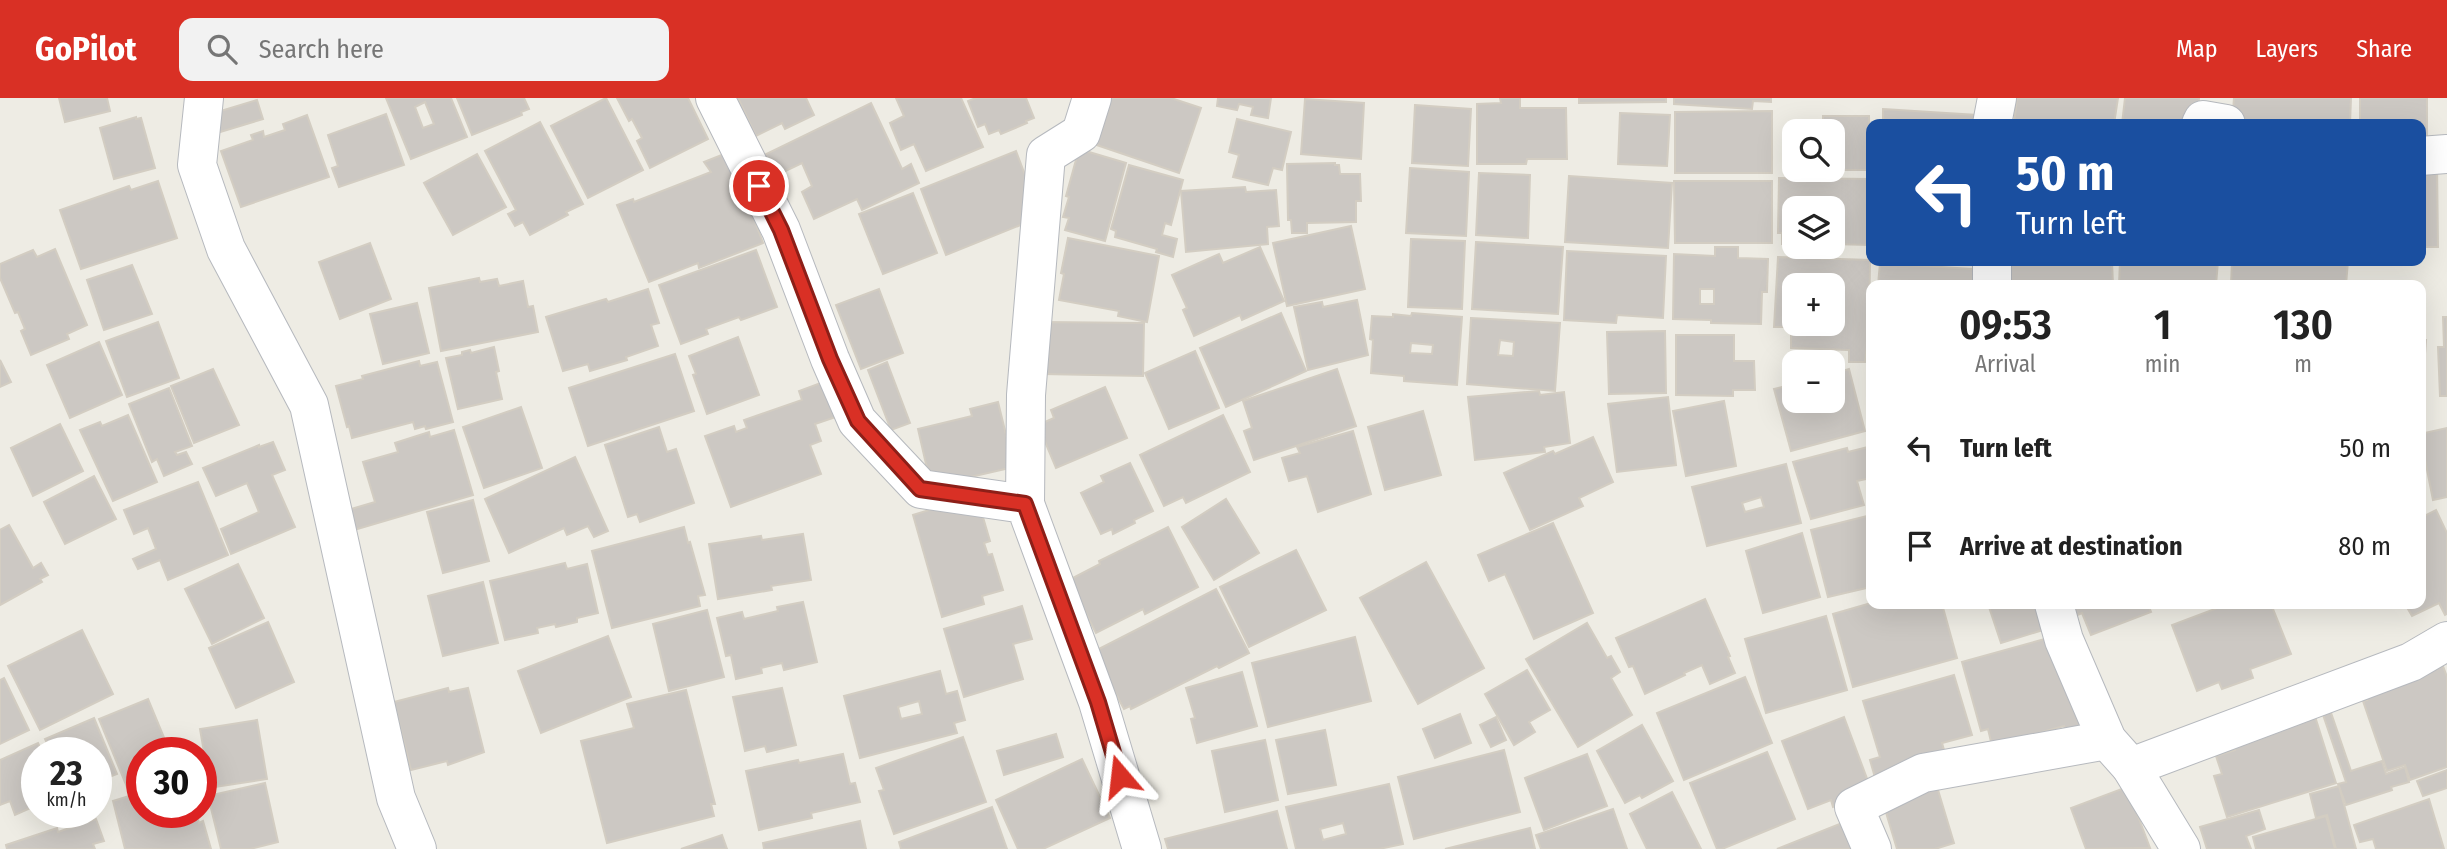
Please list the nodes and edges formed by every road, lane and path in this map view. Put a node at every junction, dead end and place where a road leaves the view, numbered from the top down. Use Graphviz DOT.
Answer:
graph roads {
  1 [pos="204,98"];
  2 [pos="715,98"];
  3 [pos="1093,98"];
  4 [pos="1997,98"];
  5 [pos="1993,119"];
  6 [pos="2447,154"];
  7 [pos="2426,156"];
  8 [pos="1025,504"];
  9 [pos="2055,609"];
  10 [pos="2447,641"];
  11 [pos="2119,753"];
  12 [pos="416,849"];
  13 [pos="1142,849"];
  14 [pos="1872,849"];
  15 [pos="2181,849"];
  1 -- 12 [label="street"];
  2 -- 8 [label="street"];
  3 -- 8 [label="street"];
  4 -- 5 [label="street"];
  6 -- 7 [label="street"];
  8 -- 13 [label="street"];
  9 -- 11 [label="street"];
  10 -- 11 [label="street"];
  11 -- 14 [label="street"];
  11 -- 15 [label="street"];
}
